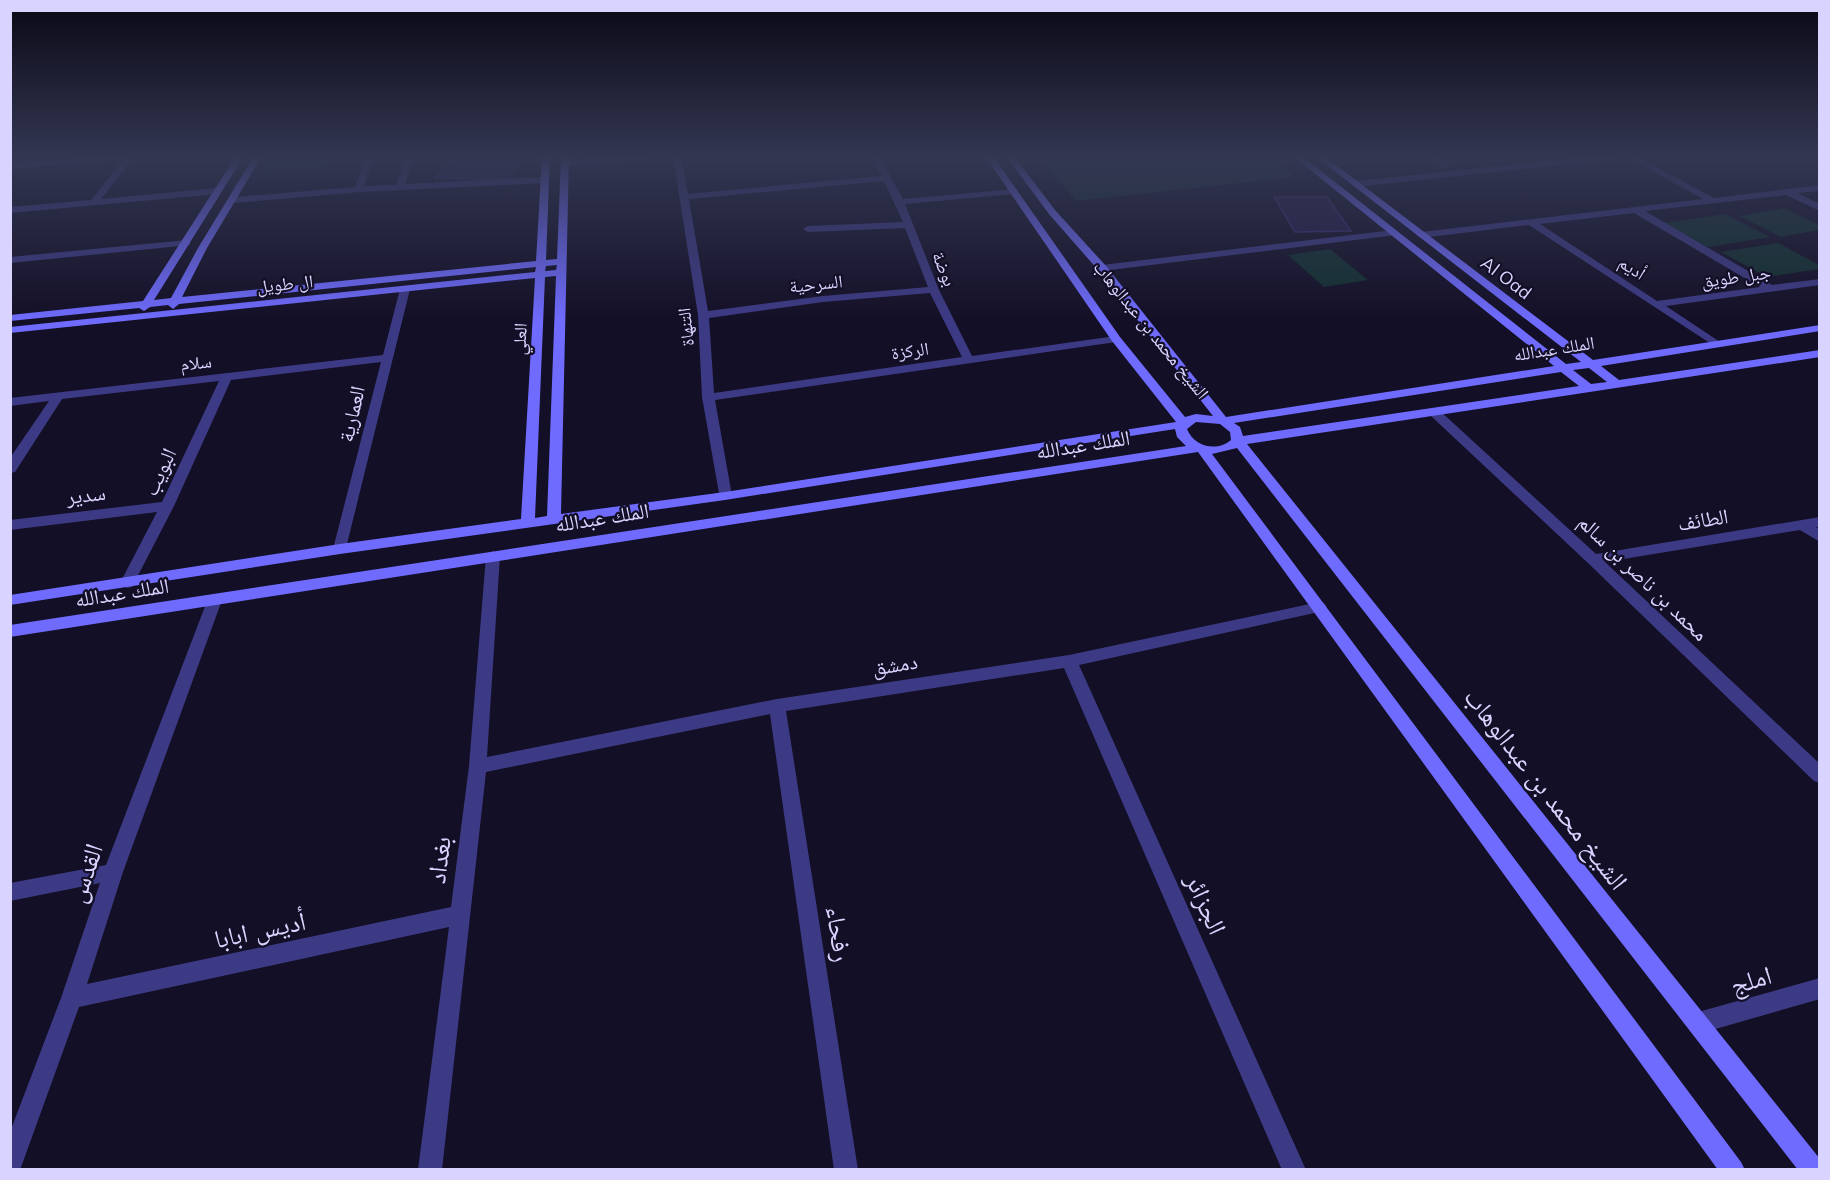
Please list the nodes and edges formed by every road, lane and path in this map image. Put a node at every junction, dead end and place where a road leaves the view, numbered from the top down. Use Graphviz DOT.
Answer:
graph roads {
  1 [pos="206,211"];
  2 [pos="228,211"];
  3 [pos="544,211"];
  4 [pos="564,211"];
  5 [pos="686,211"];
  6 [pos="904,211"];
  7 [pos="1028,211"];
  8 [pos="1051,211"];
  9 [pos="1366,211"];
  10 [pos="1391,211"];
  11 [pos="1616,211"];
  12 [pos="1638,211"];
  13 [pos="1529,221"];
  14 [pos="910,225"];
  15 [pos="808,230"];
  16 [pos="1393,233"];
  17 [pos="1421,234"];
  18 [pos="186,243"];
  19 [pos="10,260"];
  20 [pos="562,266"];
  21 [pos="1102,268"];
  22 [pos="542,269"];
  23 [pos="1820,282"];
  24 [pos="405,289"];
  25 [pos="1771,289"];
  26 [pos="934,290"];
  27 [pos="175,301"];
  28 [pos="147,304"];
  29 [pos="1657,304"];
  30 [pos="171,312"];
  31 [pos="703,315"];
  32 [pos="135,317"];
  33 [pos="10,318"];
  34 [pos="1820,328"];
  35 [pos="10,330"];
  36 [pos="1116,339"];
  37 [pos="1716,344"];
  38 [pos="1820,353"];
  39 [pos="386,358"];
  40 [pos="969,361"];
  41 [pos="1590,362"];
  42 [pos="1562,367"];
  43 [pos="226,378"];
  44 [pos="1615,382"];
  45 [pos="1586,386"];
  46 [pos="58,397"];
  47 [pos="708,397"];
  48 [pos="10,402"];
  49 [pos="1435,413"];
  50 [pos="1223,421"];
  51 [pos="1184,424"];
  52 [pos="1238,441"];
  53 [pos="1201,448"];
  54 [pos="10,469"];
  55 [pos="725,496"];
  56 [pos="167,506"];
  57 [pos="554,520"];
  58 [pos="1820,522"];
  59 [pos="528,524"];
  60 [pos="10,525"];
  61 [pos="1803,525"];
  62 [pos="1820,537"];
  63 [pos="340,549"];
  64 [pos="493,556"];
  65 [pos="1593,559"];
  66 [pos="127,583"];
  67 [pos="10,600"];
  68 [pos="214,600"];
  69 [pos="1319,608"];
  70 [pos="10,631"];
  71 [pos="1069,661"];
  72 [pos="777,706"];
  73 [pos="478,766"];
  74 [pos="1820,776"];
  75 [pos="113,872"];
  76 [pos="10,892"];
  77 [pos="459,915"];
  78 [pos="1820,988"];
  79 [pos="72,998"];
  80 [pos="1698,1023"];
  81 [pos="10,1164"];
  82 [pos="430,1170"];
  83 [pos="846,1170"];
  84 [pos="1294,1170"];
  85 [pos="1733,1170"];
  86 [pos="1813,1170"];
  1 -- 18 [label="street"];
  2 -- 27 [label="street"];
  3 -- 22 [label="street, العلي"];
  4 -- 20 [label="street, العلي"];
  5 -- 31 [label="street, التنهاة"];
  6 -- 14 [label="street, بوضة"];
  7 -- 36 [label="street, الشيخ محمد بن عبدالوهاب"];
  8 -- 21 [label="street, الشيخ محمد بن عبدالوهاب"];
  9 -- 16 [label="street, Al Oad"];
  10 -- 17 [label="street, Al Oad"];
  11 -- 13 [label="street"];
  12 -- 25 [label="street"];
  13 -- 17 [label="street"];
  13 -- 29 [label="street, أديم"];
  14 -- 15 [label="street"];
  14 -- 26 [label="street, بوضة"];
  16 -- 21 [label="street"];
  16 -- 42 [label="street, Al Oad"];
  17 -- 41 [label="street, Al Oad"];
  18 -- 19 [label="street"];
  18 -- 28 [label="street"];
  20 -- 22 [label="street, ال طويل"];
  20 -- 57 [label="street, العلي"];
  21 -- 50 [label="street, الشيخ محمد بن عبدالوهاب"];
  22 -- 24 [label="street, ال طويل"];
  22 -- 27 [label="street, ال طويل"];
  22 -- 59 [label="street, العلي"];
  23 -- 25 [label="street, جبل طويق"];
  24 -- 30 [label="street, ال طويل"];
  24 -- 39 [label="street, العمارية"];
  25 -- 29 [label="street, جبل طويق"];
  26 -- 31 [label="street, السرحية"];
  26 -- 40 [label="street, بوضة"];
  27 -- 28 [label="street, ال طويل"];
  27 -- 30 [label="street"];
  28 -- 32 [label="street"];
  28 -- 33 [label="street, ال طويل"];
  29 -- 37 [label="street, أديم"];
  30 -- 32 [label="street, ال طويل"];
  31 -- 47 [label="street, التنهاة"];
  32 -- 35 [label="street, ال طويل"];
  34 -- 37 [label="street, الملك عبدالله"];
  36 -- 40 [label="street, الركزة"];
  36 -- 51 [label="street, الشيخ محمد بن عبدالوهاب"];
  37 -- 41 [label="street, الملك عبدالله"];
  38 -- 44 [label="street, الملك عبدالله"];
  39 -- 43 [label="street, سلام"];
  39 -- 63 [label="street, العمارية"];
  40 -- 47 [label="street, الركزة"];
  41 -- 42 [label="street, الملك عبدالله"];
  41 -- 44 [label="street, Al Oad"];
  42 -- 45 [label="street, Al Oad"];
  42 -- 50 [label="street, الملك عبدالله"];
  43 -- 46 [label="street, سلام"];
  43 -- 56 [label="street, البويب"];
  44 -- 45 [label="street, الملك عبدالله"];
  45 -- 49 [label="street, الملك عبدالله"];
  46 -- 48 [label="street, سلام"];
  46 -- 54 [label="street"];
  47 -- 55 [label="street, التنهاة"];
  49 -- 52 [label="street, الملك عبدالله"];
  49 -- 65 [label="street, محمد بن ناصر بن سالم"];
  50 -- 51 [label="street, الملك عبدالله"];
  50 -- 52 [label="street, الشيخ محمد بن عبدالوهاب"];
  51 -- 53 [label="street, الشيخ محمد بن عبدالوهاب"];
  51 -- 55 [label="street, الملك عبدالله"];
  52 -- 53 [label="street, الملك عبدالله"];
  52 -- 80 [label="street, الشيخ محمد بن عبدالوهاب"];
  53 -- 64 [label="street, الملك عبدالله"];
  53 -- 69 [label="street"];
  55 -- 57 [label="street, الملك عبدالله"];
  56 -- 60 [label="street, سدير"];
  56 -- 66 [label="street, البويب"];
  57 -- 59 [label="street, الملك عبدالله"];
  58 -- 61 [label="street, الطائف"];
  59 -- 63 [label="street, الملك عبدالله"];
  61 -- 62 [label="street"];
  61 -- 65 [label="street, الطائف"];
  63 -- 66 [label="street, الملك عبدالله"];
  64 -- 68 [label="street, الملك عبدالله"];
  64 -- 73 [label="street, بغداد"];
  65 -- 74 [label="street, محمد بن ناصر بن سالم"];
  66 -- 67 [label="street, الملك عبدالله"];
  68 -- 70 [label="street, الملك عبدالله"];
  68 -- 75 [label="street, القدس"];
  69 -- 71 [label="street, دمشق"];
  69 -- 85 [label="street"];
  71 -- 72 [label="street, دمشق"];
  71 -- 84 [label="street, الجزائر"];
  72 -- 73 [label="street, دمشق"];
  72 -- 83 [label="street, رفحاء"];
  73 -- 77 [label="street, بغداد"];
  75 -- 76 [label="street"];
  75 -- 79 [label="street, القدس"];
  77 -- 79 [label="street, أديس ابابا"];
  77 -- 82 [label="street, بغداد"];
  78 -- 80 [label="street, املج"];
  79 -- 81 [label="street, القدس"];
  80 -- 86 [label="street, الشيخ محمد بن عبدالوهاب"];
}
